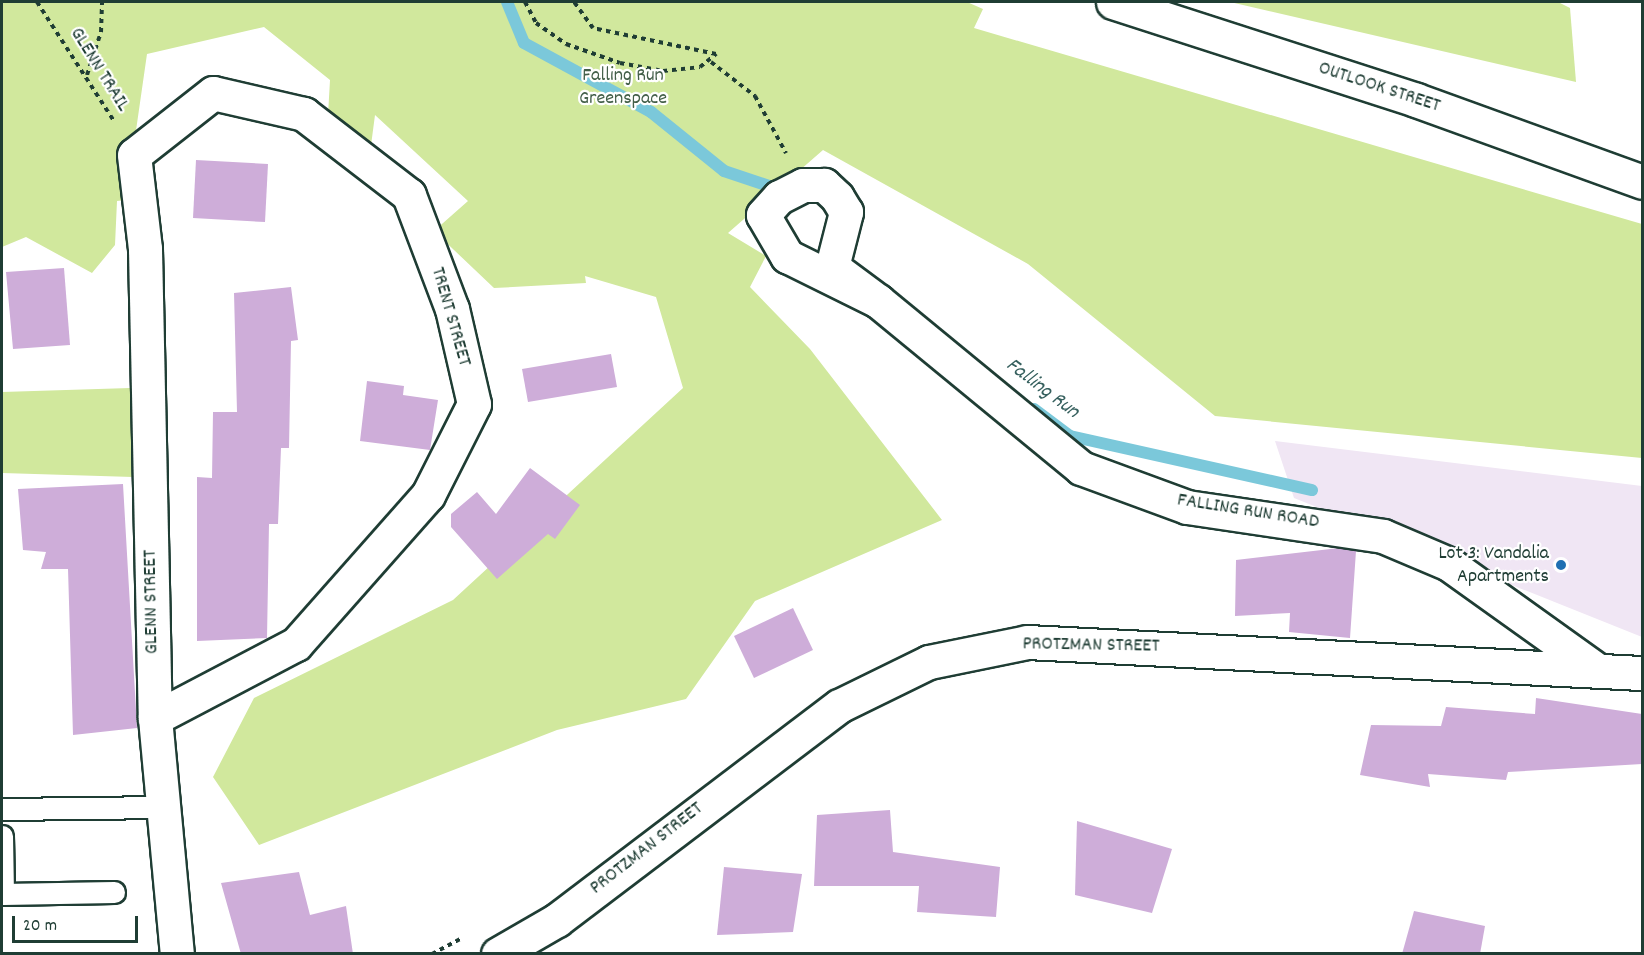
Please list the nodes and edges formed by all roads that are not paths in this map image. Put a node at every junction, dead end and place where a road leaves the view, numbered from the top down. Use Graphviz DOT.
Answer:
graph roads {
  1 [pos="1113,2"];
  2 [pos="134,155"];
  3 [pos="1642,182"];
  4 [pos="878,301"];
  5 [pos="1597,670"];
  6 [pos="1642,673"];
  7 [pos="155,718"];
  8 [pos="163,807"];
  9 [pos="2,809"];
  10 [pos="2,836"];
  11 [pos="114,892"];
  12 [pos="177,954"];
  13 [pos="498,954"];
  1 -- 3 [label="street, OUTLOOK STREET"];
  2 -- 7 [label="street, GLENN STREET"];
  2 -- 7 [label="street, TRENT STREET"];
  4 -- 4 [label="street, FALLING RUN ROAD"];
  4 -- 5 [label="street, FALLING RUN ROAD"];
  5 -- 6 [label="street"];
  5 -- 13 [label="street, PROTZMAN STREET"];
  7 -- 8 [label="street, GLENN STREET"];
  8 -- 9 [label="lane"];
  8 -- 12 [label="street, GLENN STREET"];
  10 -- 11 [label="lane"];
}
